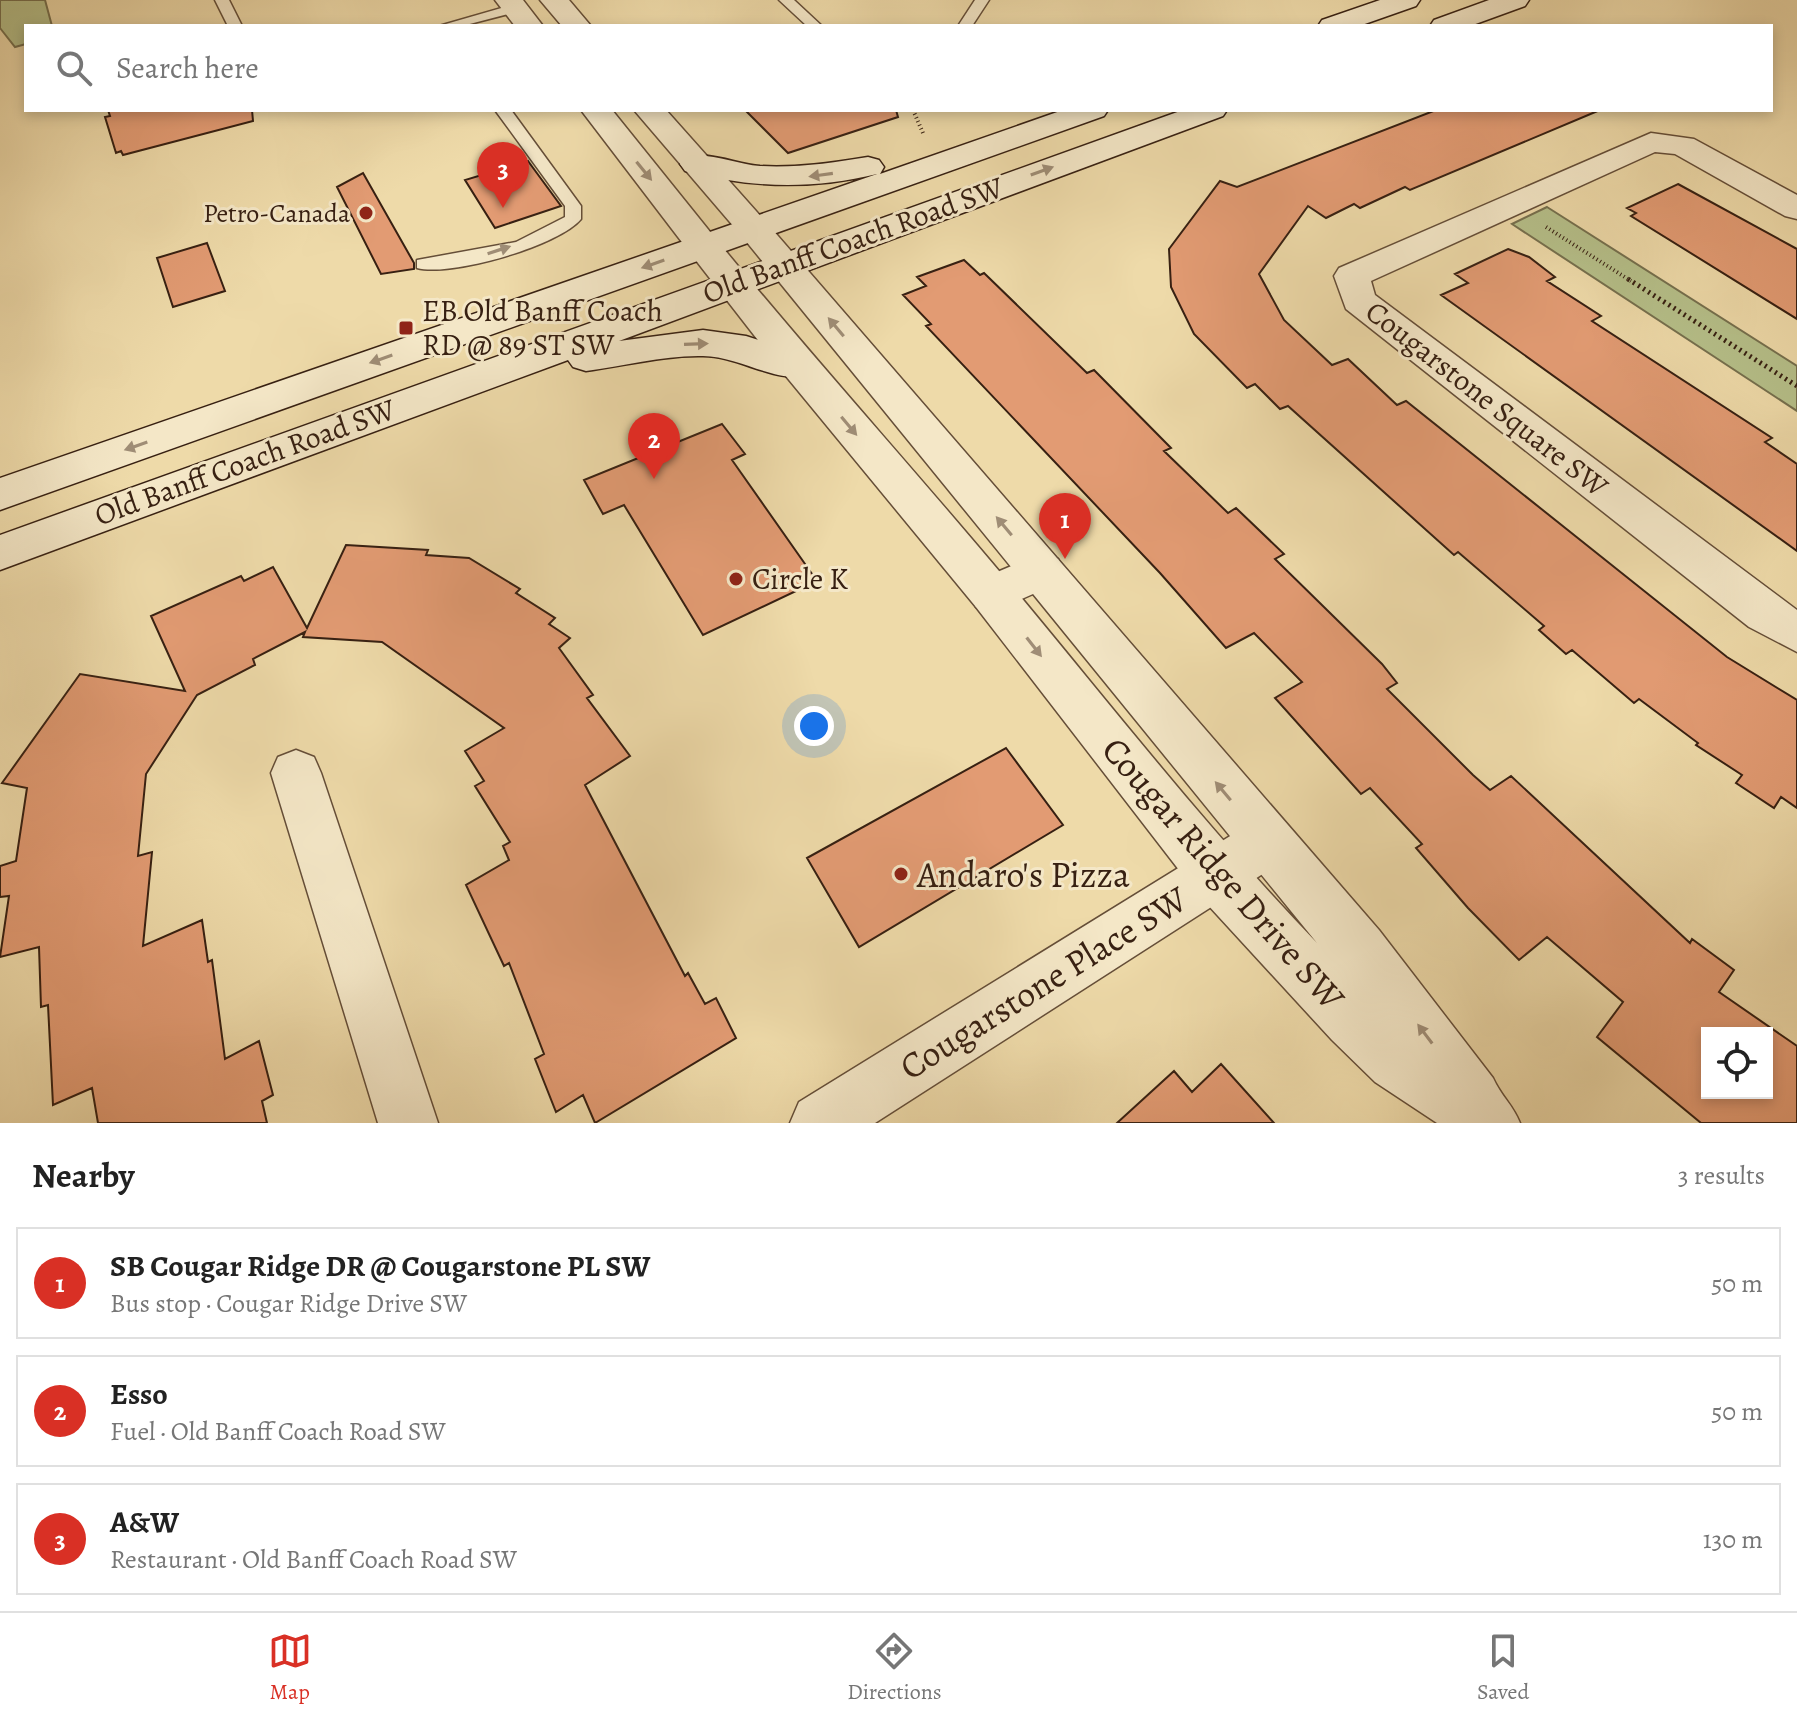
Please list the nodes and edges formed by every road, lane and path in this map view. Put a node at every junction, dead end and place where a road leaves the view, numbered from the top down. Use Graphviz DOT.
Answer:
graph roads {
  1 [pos="222,0"];
  2 [pos="554,0"];
  3 [pos="786,0"];
  4 [pos="982,0"];
  5 [pos="1406,0"];
  6 [pos="1515,0"];
  7 [pos="518,11"];
  8 [pos="234,24"];
  9 [pos="456,24"];
  10 [pos="575,24"];
  11 [pos="813,24"];
  12 [pos="966,24"];
  13 [pos="1338,24"];
  14 [pos="1449,24"];
  15 [pos="504,112"];
  16 [pos="598,112"];
  17 [pos="651,112"];
  18 [pos="914,112"];
  19 [pos="1087,112"];
  20 [pos="1206,112"];
  21 [pos="923,133"];
  22 [pos="1008,140"];
  23 [pos="696,164"];
  24 [pos="1511,205"];
  25 [pos="1797,209"];
  26 [pos="753,228"];
  27 [pos="703,246"];
  28 [pos="423,264"];
  29 [pos="784,265"];
  30 [pos="731,284"];
  31 [pos="798,366"];
  32 [pos="481,375"];
  33 [pos="1797,386"];
  34 [pos="0,494"];
  35 [pos="0,553"];
  36 [pos="1042,571"];
  37 [pos="992,594"];
  38 [pos="1797,633"];
  39 [pos="296,773"];
  40 [pos="1267,842"];
  41 [pos="1215,874"];
  42 [pos="1489,1122"];
  43 [pos="408,1123"];
  44 [pos="820,1123"];
  1 -- 8 [label="lane"];
  2 -- 10 [label="street"];
  3 -- 11 [label="lane"];
  4 -- 12 [label="lane"];
  5 -- 13 [label="street"];
  6 -- 14 [label="street"];
  7 -- 9 [label="lane"];
  28 -- 15 [label="lane, one-way"];
  16 -- 27 [label="street, Cougar Ridge Drive SW, one-way"];
  17 -- 23 [label="street, Cougar Ridge Drive SW"];
  18 -- 21 [label="path"];
  19 -- 22 [label="street, Old Banff Coach Road SW"];
  29 -- 20 [label="street, Old Banff Coach Road SW, one-way"];
  22 -- 23 [label="street, one-way"];
  22 -- 26 [label="street, Old Banff Coach Road SW"];
  23 -- 26 [label="street, Cougar Ridge Drive SW"];
  24 -- 25 [label="street, Cougarstone Square SW"];
  24 -- 33 [label="path"];
  24 -- 38 [label="street, Cougarstone Square SW"];
  26 -- 27 [label="street, Old Banff Coach Road SW"];
  26 -- 29 [label="street, Cougar Ridge Drive SW"];
  27 -- 30 [label="street, Cougar Ridge Drive SW"];
  27 -- 34 [label="street, Old Banff Coach Road SW, one-way"];
  29 -- 30 [label="street, Old Banff Coach Road SW"];
  36 -- 29 [label="street, Cougar Ridge Drive SW, one-way"];
  30 -- 31 [label="street, Cougar Ridge Drive SW"];
  30 -- 32 [label="street, Old Banff Coach Road SW"];
  32 -- 31 [label="street, one-way"];
  31 -- 37 [label="street, Cougar Ridge Drive SW, one-way"];
  32 -- 35 [label="street, Old Banff Coach Road SW"];
  36 -- 37 [label="street"];
  40 -- 36 [label="street, Cougar Ridge Drive SW, one-way"];
  37 -- 41 [label="street, Cougar Ridge Drive SW, one-way"];
  39 -- 43 [label="street"];
  40 -- 41 [label="street, Cougarstone Place SW"];
  42 -- 40 [label="street, Cougar Ridge Drive SW, one-way"];
  41 -- 42 [label="street, Cougar Ridge Drive SW"];
  41 -- 44 [label="street, Cougarstone Place SW"];
}
